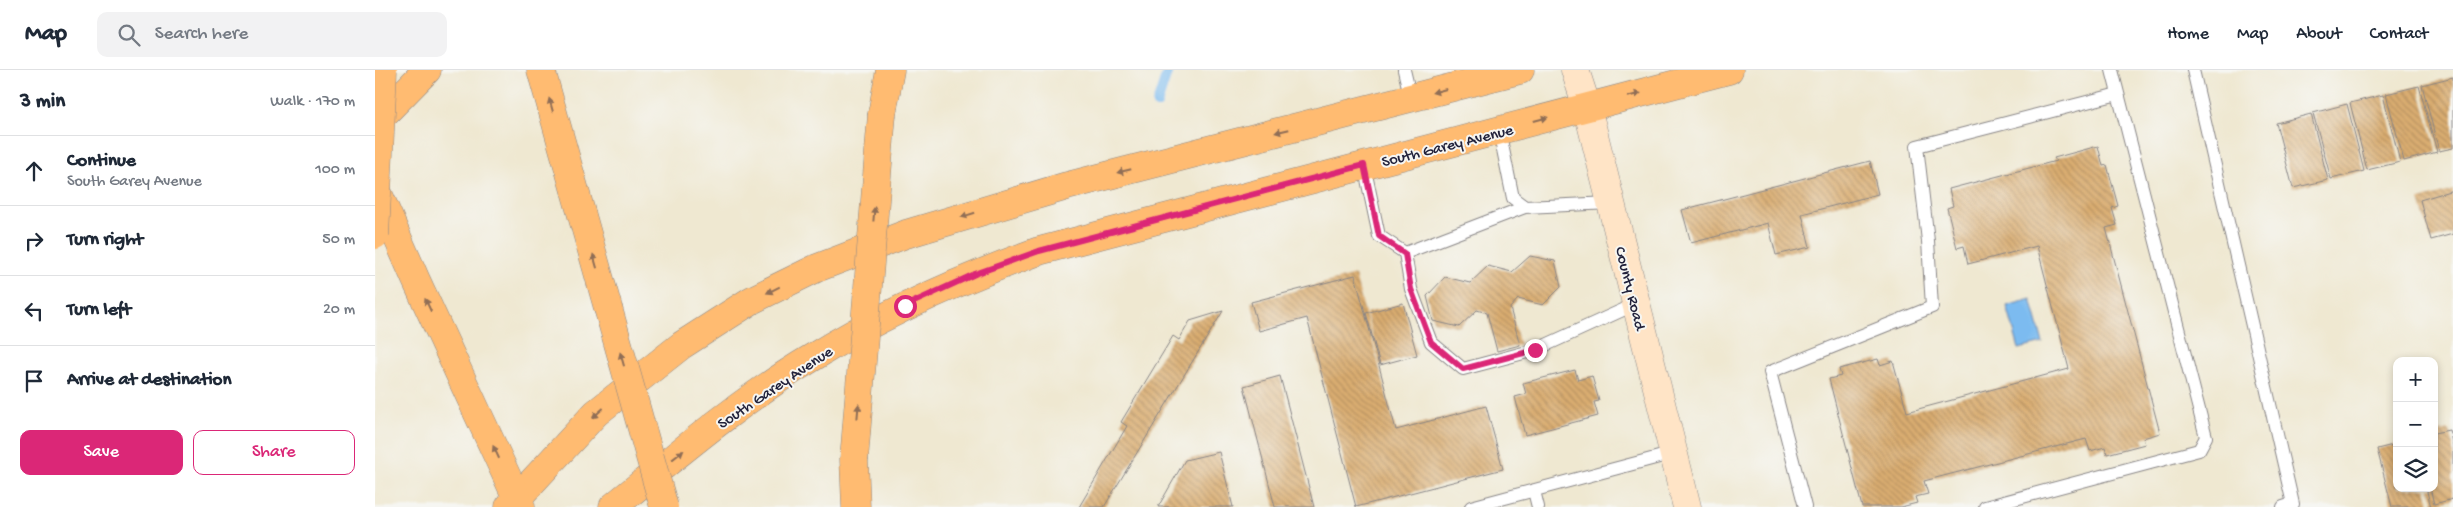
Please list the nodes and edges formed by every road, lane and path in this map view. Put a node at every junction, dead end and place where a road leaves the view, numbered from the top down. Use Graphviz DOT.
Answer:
graph roads {
  1 [pos="383,70"];
  2 [pos="399,70"];
  3 [pos="427,70"];
  4 [pos="541,70"];
  5 [pos="891,70"];
  6 [pos="1404,70"];
  7 [pos="1520,70"];
  8 [pos="1575,70"];
  9 [pos="1729,70"];
  10 [pos="2112,70"];
  11 [pos="2193,70"];
  12 [pos="2118,94"];
  13 [pos="1411,99"];
  14 [pos="375,105"];
  15 [pos="1587,107"];
  16 [pos="375,123"];
  17 [pos="1499,130"];
  18 [pos="1364,165"];
  19 [pos="375,186"];
  20 [pos="1611,203"];
  21 [pos="1525,207"];
  22 [pos="375,235"];
  23 [pos="1405,254"];
  24 [pos="1636,304"];
  25 [pos="1674,453"];
  26 [pos="1534,491"];
  27 [pos="516,504"];
  28 [pos="613,507"];
  29 [pos="664,507"];
  30 [pos="855,507"];
  31 [pos="1471,507"];
  32 [pos="1538,507"];
  33 [pos="1687,507"];
  34 [pos="1805,507"];
  35 [pos="1985,507"];
  36 [pos="2283,507"];
  1 -- 22 [label="main road, bridge"];
  2 -- 14 [label="main road, bridge"];
  3 -- 16 [label="main road"];
  29 -- 4 [label="main road, one-way, bridge"];
  30 -- 5 [label="main road, one-way, bridge"];
  6 -- 13 [label="lane"];
  7 -- 13 [label="main road, one-way"];
  8 -- 15 [label="street, County Road"];
  15 -- 9 [label="main road, South Garey Avenue, one-way"];
  10 -- 12 [label="lane"];
  11 -- 36 [label="lane"];
  12 -- 34 [label="lane"];
  12 -- 35 [label="lane"];
  13 -- 27 [label="main road, one-way"];
  17 -- 15 [label="main road, South Garey Avenue, one-way"];
  15 -- 20 [label="street, County Road"];
  17 -- 18 [label="main road, South Garey Avenue"];
  17 -- 21 [label="lane"];
  18 -- 23 [label="lane"];
  28 -- 18 [label="main road, South Garey Avenue, one-way"];
  27 -- 19 [label="main road, one-way"];
  20 -- 21 [label="lane"];
  20 -- 24 [label="street, County Road"];
  21 -- 23 [label="lane"];
  23 -- 24 [label="lane"];
  24 -- 25 [label="street, County Road"];
  25 -- 26 [label="lane"];
  25 -- 33 [label="street, County Road"];
  26 -- 31 [label="lane"];
  26 -- 32 [label="lane"];
}
